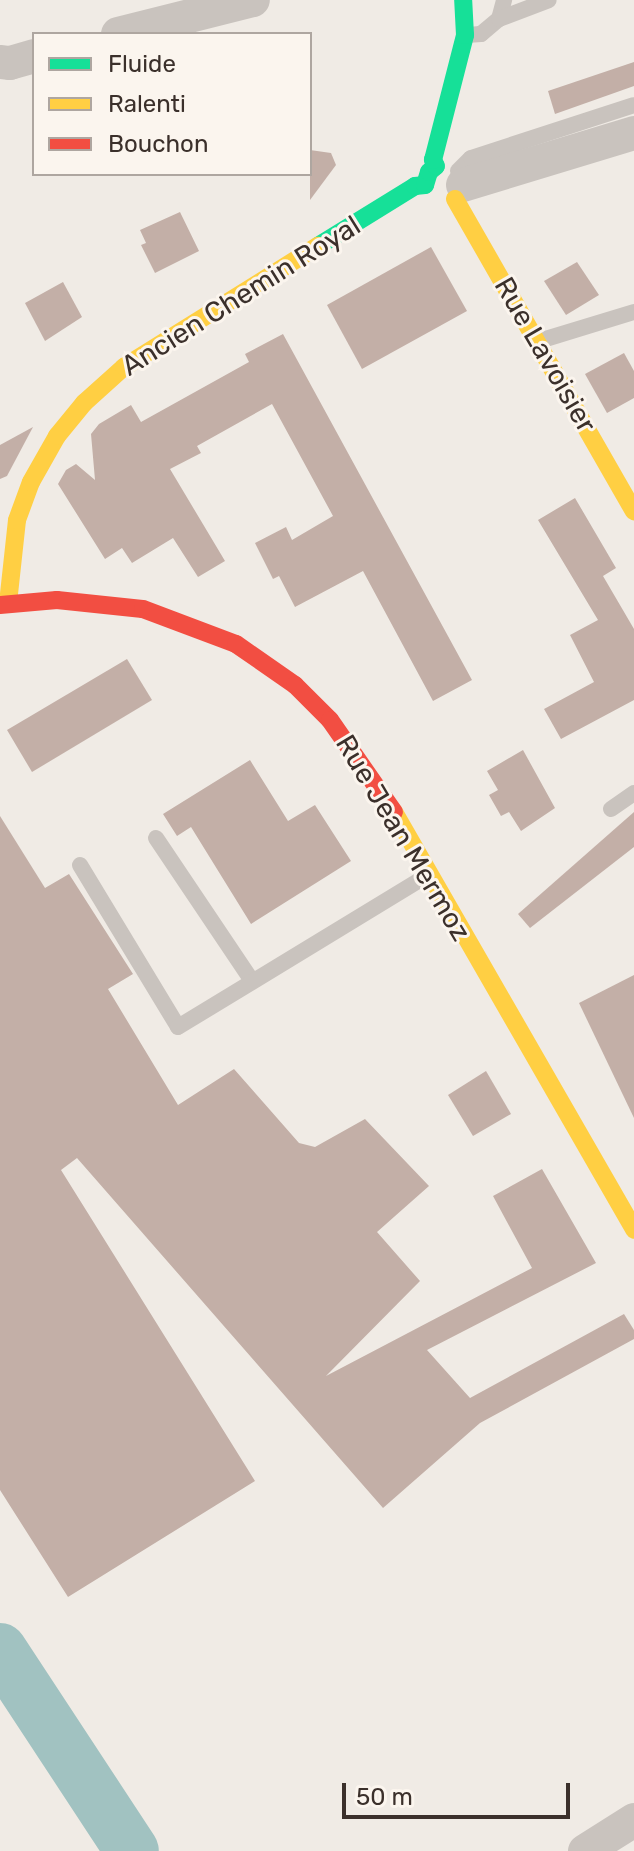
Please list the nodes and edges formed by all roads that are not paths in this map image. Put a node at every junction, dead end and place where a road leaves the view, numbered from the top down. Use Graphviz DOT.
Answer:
graph roads {
  1 [pos="253,0"];
  2 [pos="463,0"];
  3 [pos="504,0"];
  4 [pos="549,0"];
  5 [pos="499,19"];
  6 [pos="126,32"];
  7 [pos="465,35"];
  8 [pos="32,57"];
  9 [pos="0,62"];
  10 [pos="634,105"];
  11 [pos="634,133"];
  12 [pos="448,181"];
  13 [pos="634,312"];
  14 [pos="538,342"];
  15 [pos="634,511"];
  16 [pos="4,604"];
  17 [pos="634,793"];
  18 [pos="611,809"];
  19 [pos="156,838"];
  20 [pos="80,865"];
  21 [pos="429,875"];
  22 [pos="252,981"];
  23 [pos="634,1230"];
  24 [pos="634,1820"];
  25 [pos="585,1851"];
  1 -- 6 [label="street"];
  2 -- 7 [label="street"];
  3 -- 5 [label="lane"];
  4 -- 5 [label="lane"];
  5 -- 7 [label="lane"];
  7 -- 12 [label="street"];
  8 -- 9 [label="street"];
  10 -- 12 [label="lane"];
  11 -- 12 [label="street"];
  12 -- 14 [label="street, Rue Lavoisier"];
  12 -- 16 [label="street, Ancien Chemin Royal"];
  13 -- 14 [label="lane"];
  14 -- 15 [label="street, Rue Lavoisier"];
  16 -- 21 [label="street, Rue Jean Mermoz"];
  17 -- 18 [label="lane"];
  19 -- 22 [label="lane"];
  20 -- 22 [label="lane"];
  21 -- 22 [label="lane"];
  21 -- 23 [label="street, Rue Jean Mermoz"];
  24 -- 25 [label="street"];
}
